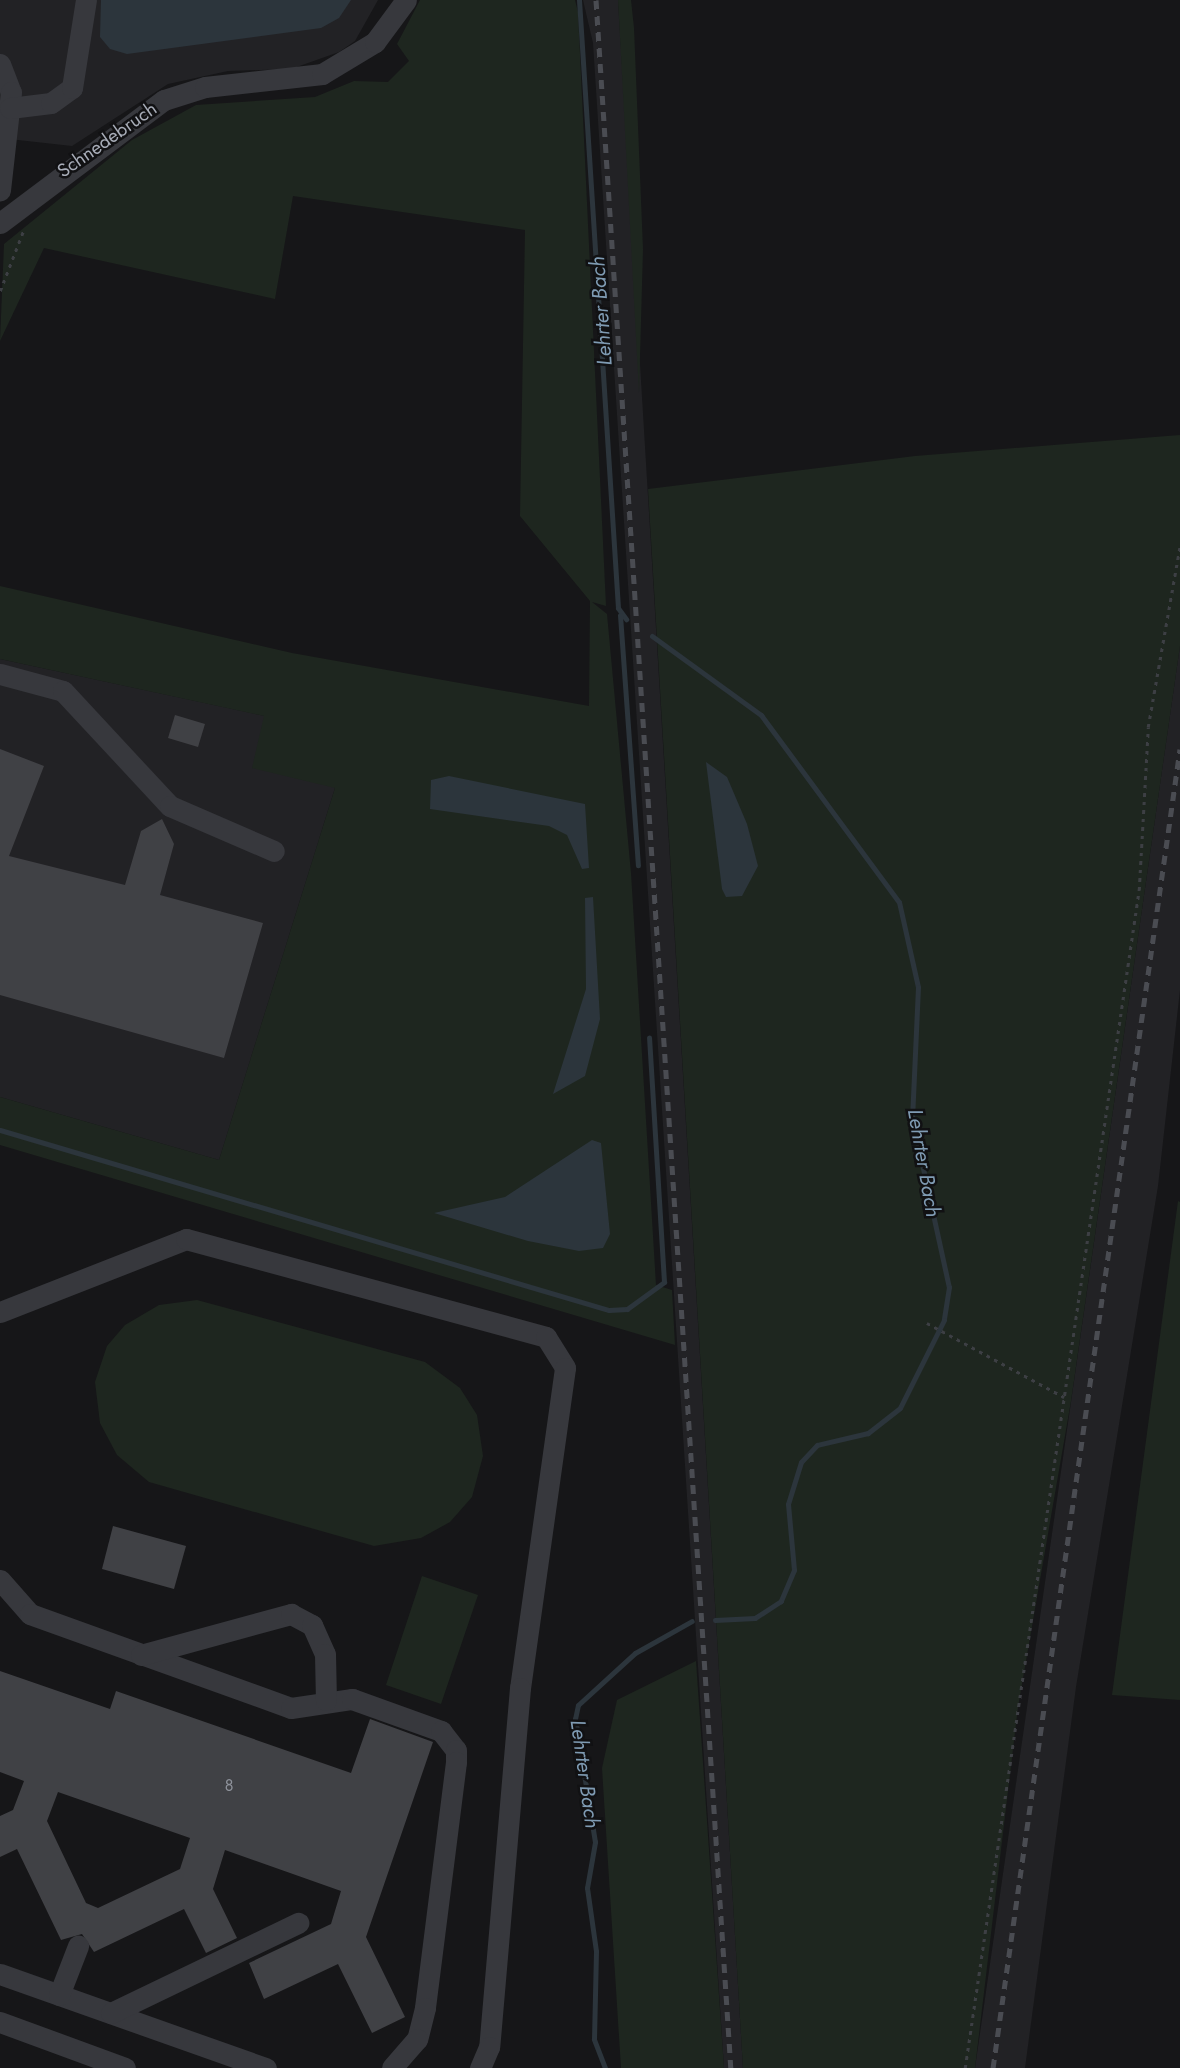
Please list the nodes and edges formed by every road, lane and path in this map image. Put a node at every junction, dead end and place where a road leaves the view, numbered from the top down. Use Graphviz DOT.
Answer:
graph roads {
  1 [pos="86,0"];
  2 [pos="406,0"];
  3 [pos="0,64"];
  4 [pos="10,108"];
  5 [pos="0,190"];
  6 [pos="31,196"];
  7 [pos="0,223"];
  8 [pos="0,291"];
  9 [pos="1180,545"];
  10 [pos="0,674"];
  11 [pos="274,851"];
  12 [pos="0,1312"];
  13 [pos="927,1323"];
  14 [pos="1064,1397"];
  15 [pos="0,1580"];
  16 [pos="141,1655"];
  17 [pos="326,1700"];
  18 [pos="298,1923"];
  19 [pos="78,1946"];
  20 [pos="0,1974"];
  21 [pos="59,1995"];
  22 [pos="111,2013"];
  23 [pos="0,2022"];
  24 [pos="125,2068"];
  25 [pos="266,2068"];
  26 [pos="392,2068"];
  27 [pos="480,2068"];
  28 [pos="965,2068"];
  1 -- 4 [label="street"];
  2 -- 6 [label="street, Schnedebruch"];
  3 -- 4 [label="street"];
  4 -- 5 [label="street"];
  6 -- 7 [label="street, Schnedebruch"];
  6 -- 8 [label="path"];
  9 -- 14 [label="path"];
  10 -- 11 [label="street"];
  12 -- 27 [label="street"];
  13 -- 14 [label="path"];
  14 -- 28 [label="path"];
  15 -- 16 [label="street"];
  16 -- 17 [label="street"];
  16 -- 17 [label="street"];
  17 -- 26 [label="street"];
  18 -- 22 [label="street"];
  19 -- 21 [label="street"];
  20 -- 21 [label="street"];
  21 -- 22 [label="street"];
  22 -- 25 [label="street"];
  23 -- 24 [label="street"];
}
